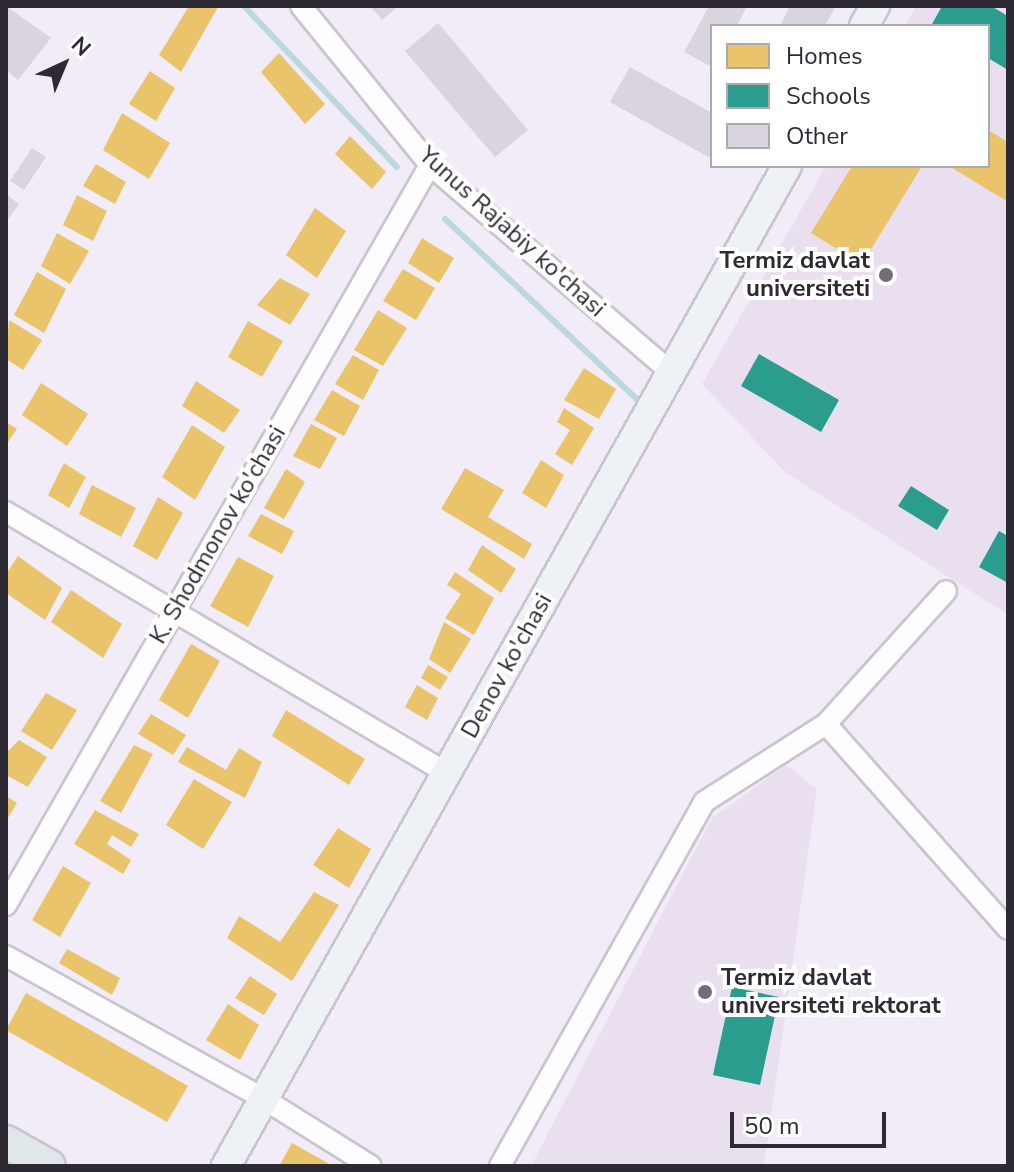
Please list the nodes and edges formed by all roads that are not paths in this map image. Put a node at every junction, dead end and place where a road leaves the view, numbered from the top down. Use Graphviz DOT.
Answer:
graph roads {
  1 [pos="301,6"];
  2 [pos="875,6"];
  3 [pos="865,24"];
  4 [pos="430,165"];
  5 [pos="786,168"];
  6 [pos="672,373"];
  7 [pos="6,512"];
  8 [pos="946,591"];
  9 [pos="173,613"];
  10 [pos="826,724"];
  11 [pos="447,773"];
  12 [pos="6,905"];
  13 [pos="1008,929"];
  14 [pos="6,956"];
  15 [pos="264,1099"];
  16 [pos="6,1142"];
  17 [pos="49,1166"];
  18 [pos="226,1166"];
  19 [pos="371,1166"];
  20 [pos="500,1166"];
  1 -- 4 [label="street, Yunus Rajabiy ko'chasi"];
  2 -- 3 [label="street"];
  4 -- 6 [label="street, Yunus Rajabiy ko'chasi"];
  4 -- 9 [label="street, K. Shodmonov ko'chasi"];
  5 -- 6 [label="street, Denov ko'chasi"];
  6 -- 11 [label="street, Denov ko'chasi"];
  7 -- 9 [label="street"];
  8 -- 10 [label="street"];
  9 -- 11 [label="street"];
  9 -- 12 [label="street, K. Shodmonov ko'chasi"];
  10 -- 13 [label="street"];
  10 -- 20 [label="street"];
  11 -- 15 [label="street, Denov ko'chasi"];
  14 -- 15 [label="street"];
  15 -- 18 [label="street, Denov ko'chasi"];
  15 -- 19 [label="street"];
  16 -- 17 [label="main road"];
}
